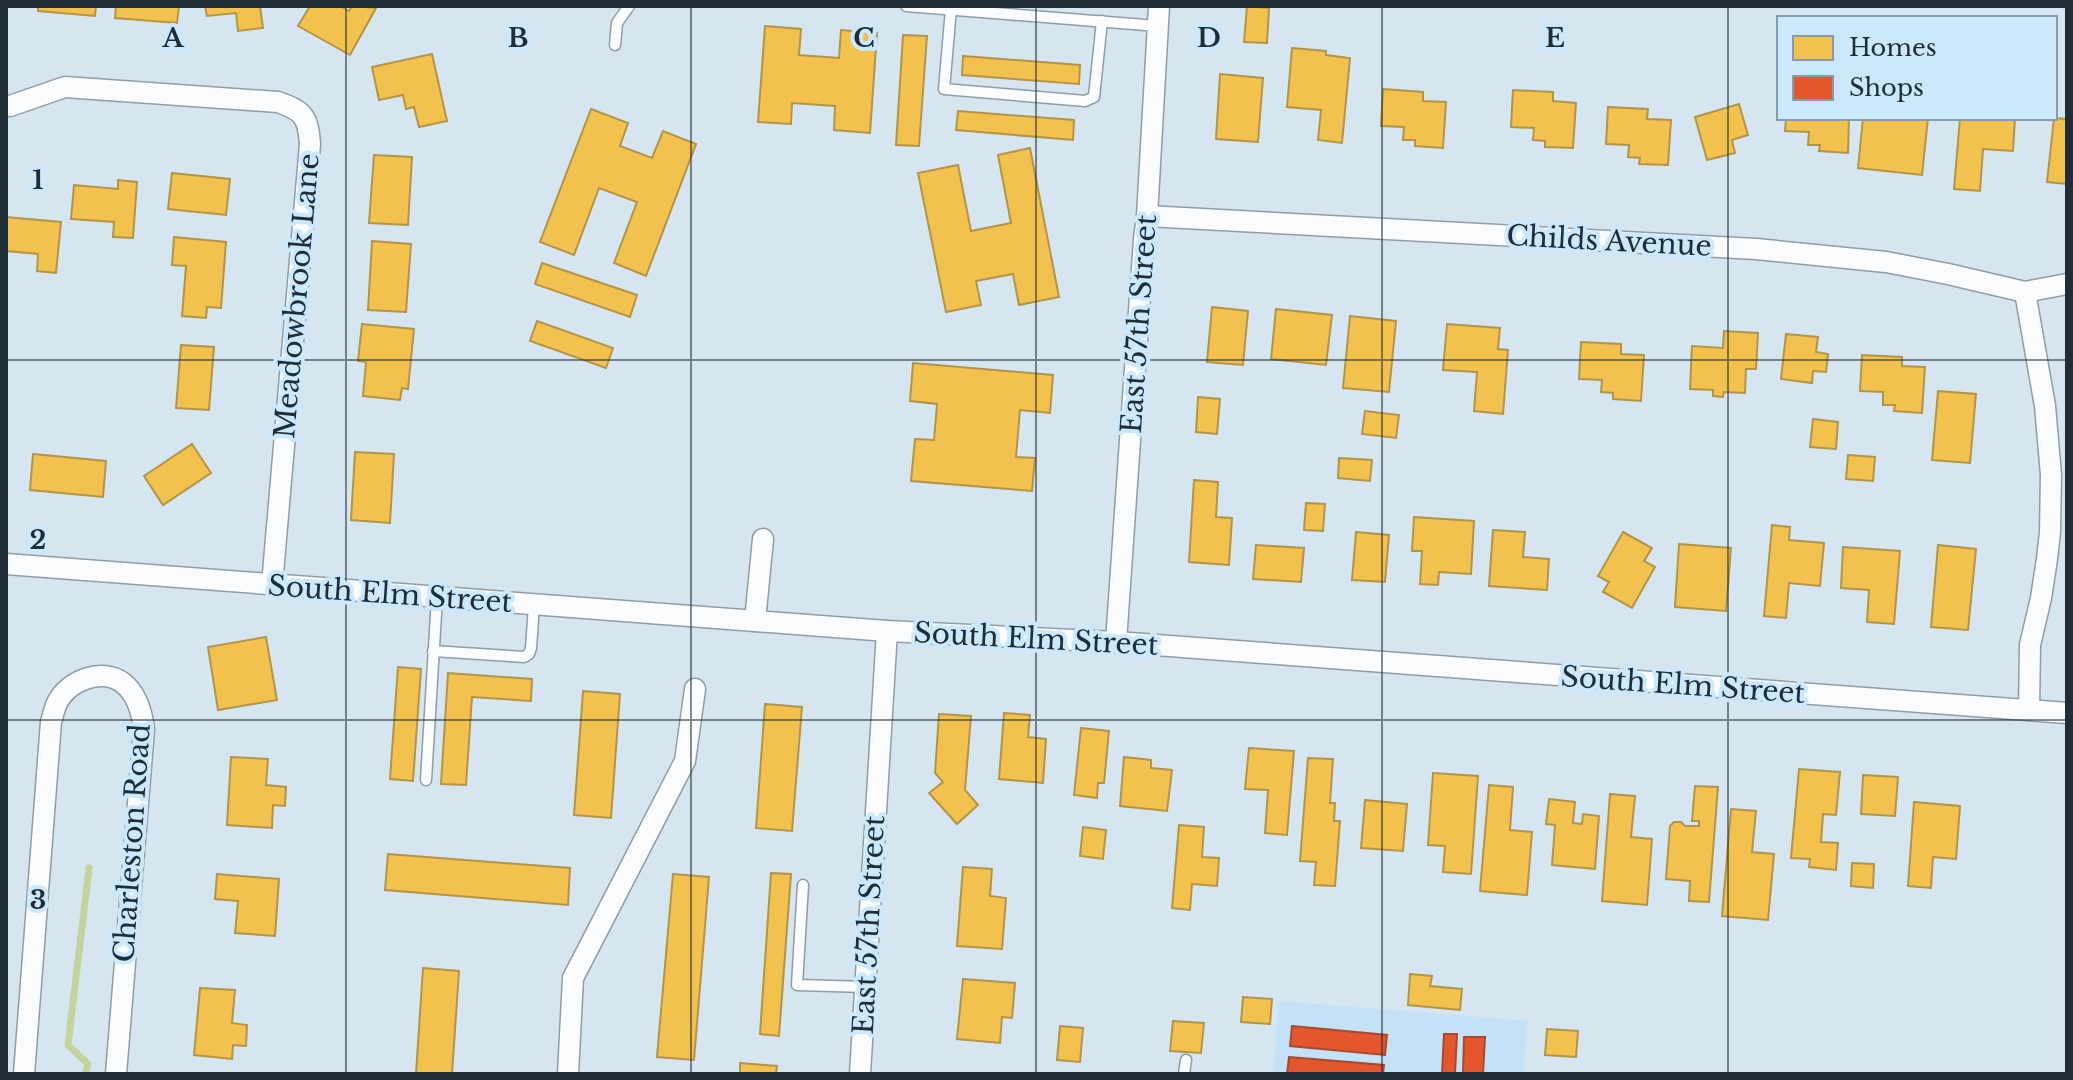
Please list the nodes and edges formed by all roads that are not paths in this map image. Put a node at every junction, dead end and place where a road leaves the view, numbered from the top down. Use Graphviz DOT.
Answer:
graph roads {
  1 [pos="629,6"];
  2 [pos="906,6"];
  3 [pos="951,9"];
  4 [pos="1158,16"];
  5 [pos="1102,21"];
  6 [pos="615,45"];
  7 [pos="10,106"];
  8 [pos="1147,216"];
  9 [pos="2067,284"];
  10 [pos="2025,292"];
  11 [pos="763,539"];
  12 [pos="6,564"];
  13 [pos="272,585"];
  14 [pos="437,597"];
  15 [pos="534,605"];
  16 [pos="755,621"];
  17 [pos="887,631"];
  18 [pos="1116,642"];
  19 [pos="433,651"];
  20 [pos="695,689"];
  21 [pos="2029,710"];
  22 [pos="2067,713"];
  23 [pos="426,780"];
  24 [pos="803,885"];
  25 [pos="866,987"];
  26 [pos="1186,1060"];
  27 [pos="24,1074"];
  28 [pos="116,1074"];
  29 [pos="568,1074"];
  30 [pos="860,1074"];
  31 [pos="1184,1074"];
  1 -- 6 [label="lane"];
  2 -- 3 [label="lane"];
  3 -- 5 [label="lane"];
  3 -- 5 [label="lane"];
  4 -- 5 [label="lane"];
  4 -- 8 [label="street, East 57th Street"];
  7 -- 13 [label="street, Meadowbrook Lane"];
  8 -- 10 [label="street, Childs Avenue"];
  8 -- 18 [label="street, East 57th Street"];
  9 -- 10 [label="street, Childs Avenue"];
  10 -- 21 [label="street"];
  11 -- 16 [label="street"];
  12 -- 13 [label="street, South Elm Street"];
  13 -- 14 [label="street, South Elm Street"];
  14 -- 15 [label="street, South Elm Street"];
  14 -- 19 [label="lane"];
  15 -- 16 [label="street, South Elm Street"];
  15 -- 19 [label="lane"];
  16 -- 17 [label="street, South Elm Street"];
  17 -- 18 [label="street, South Elm Street"];
  17 -- 25 [label="street, East 57th Street"];
  18 -- 21 [label="street, South Elm Street"];
  19 -- 23 [label="lane"];
  20 -- 29 [label="street"];
  21 -- 22 [label="street, South Elm Street"];
  24 -- 25 [label="lane"];
  25 -- 30 [label="street, East 57th Street"];
  26 -- 31 [label="lane"];
  27 -- 28 [label="street, Charleston Road"];
}
